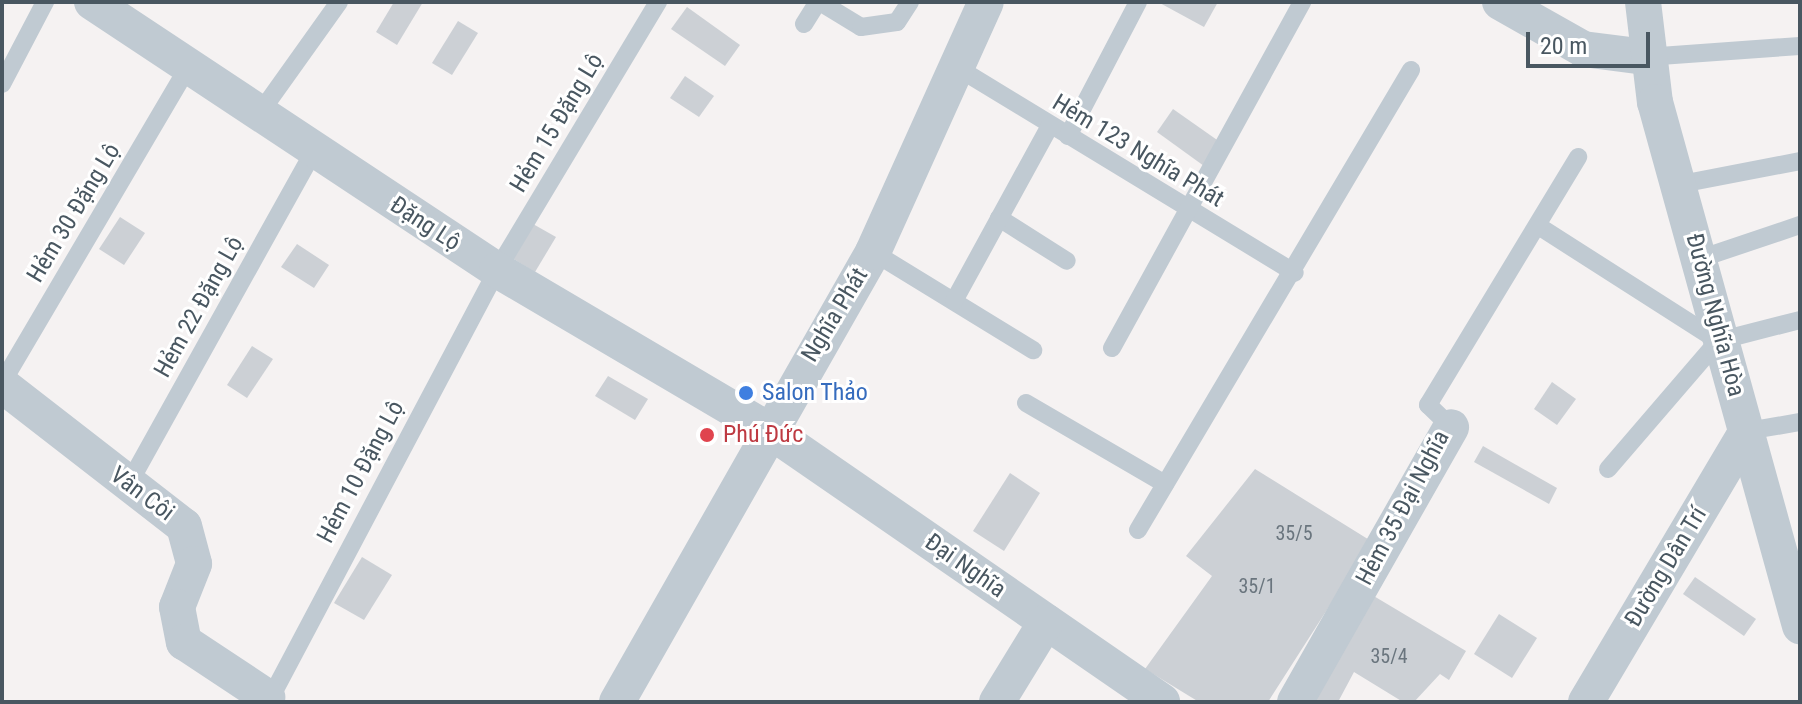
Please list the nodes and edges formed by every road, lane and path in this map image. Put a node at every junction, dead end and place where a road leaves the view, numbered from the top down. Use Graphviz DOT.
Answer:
graph roads {
  1 [pos="45,2"];
  2 [pos="339,2"];
  3 [pos="658,2"];
  4 [pos="819,2"];
  5 [pos="910,2"];
  6 [pos="986,2"];
  7 [pos="1138,2"];
  8 [pos="1302,2"];
  9 [pos="1500,2"];
  10 [pos="1640,4"];
  11 [pos="108,6"];
  12 [pos="804,24"];
  13 [pos="1800,46"];
  14 [pos="1646,57"];
  15 [pos="188,67"];
  16 [pos="958,68"];
  17 [pos="1411,70"];
  18 [pos="2,84"];
  19 [pos="257,117"];
  20 [pos="1050,126"];
  21 [pos="1068,136"];
  22 [pos="313,152"];
  23 [pos="1578,157"];
  24 [pos="1800,161"];
  25 [pos="1681,184"];
  26 [pos="1185,208"];
  27 [pos="999,218"];
  28 [pos="1800,225"];
  29 [pos="1540,227"];
  30 [pos="873,252"];
  31 [pos="1699,259"];
  32 [pos="1067,261"];
  33 [pos="497,270"];
  34 [pos="1295,273"];
  35 [pos="954,301"];
  36 [pos="1800,320"];
  37 [pos="1718,341"];
  38 [pos="1112,348"];
  39 [pos="1033,350"];
  40 [pos="2,384"];
  41 [pos="1026,403"];
  42 [pos="1800,422"];
  43 [pos="1451,427"];
  44 [pos="767,429"];
  45 [pos="1747,431"];
  46 [pos="1608,469"];
  47 [pos="1165,484"];
  48 [pos="128,485"];
  49 [pos="1138,530"];
  50 [pos="1793,573"];
  51 [pos="1046,622"];
  52 [pos="1800,626"];
  53 [pos="271,700"];
  54 [pos="617,702"];
  55 [pos="997,702"];
  56 [pos="1162,702"];
  57 [pos="1295,702"];
  58 [pos="1586,702"];
  1 -- 18 [label="lane"];
  2 -- 19 [label="lane"];
  3 -- 33 [label="lane, Hẻm 15 Đặng Lộ"];
  4 -- 5 [label="lane"];
  4 -- 12 [label="lane"];
  6 -- 16 [label="street, Nghĩa Phát"];
  7 -- 21 [label="lane"];
  8 -- 26 [label="lane"];
  9 -- 14 [label="street"];
  10 -- 14 [label="street, Đường Nghĩa Hòa"];
  11 -- 15 [label="street, Đặng Lộ"];
  13 -- 14 [label="lane"];
  14 -- 25 [label="street, Đường Nghĩa Hòa"];
  15 -- 19 [label="street, Đặng Lộ"];
  15 -- 40 [label="lane, Hẻm 30 Đặng Lộ"];
  16 -- 20 [label="lane, Hẻm 123 Nghĩa Phát"];
  16 -- 30 [label="street, Nghĩa Phát"];
  17 -- 34 [label="lane"];
  19 -- 22 [label="street, Đặng Lộ"];
  20 -- 21 [label="lane, Hẻm 123 Nghĩa Phát"];
  20 -- 27 [label="lane"];
  21 -- 26 [label="lane, Hẻm 123 Nghĩa Phát"];
  22 -- 33 [label="street, Đặng Lộ"];
  22 -- 48 [label="lane, Hẻm 22 Đặng Lộ"];
  23 -- 29 [label="lane, Hẻm 35 Đại Nghĩa"];
  24 -- 25 [label="lane"];
  25 -- 31 [label="street, Đường Nghĩa Hòa"];
  26 -- 34 [label="lane, Hẻm 123 Nghĩa Phát"];
  26 -- 38 [label="lane"];
  27 -- 32 [label="lane"];
  27 -- 35 [label="lane"];
  28 -- 31 [label="lane"];
  29 -- 37 [label="lane"];
  29 -- 43 [label="lane, Hẻm 35 Đại Nghĩa"];
  30 -- 35 [label="lane"];
  30 -- 44 [label="street, Nghĩa Phát"];
  31 -- 37 [label="street, Đường Nghĩa Hòa"];
  33 -- 44 [label="street, Đặng Lộ"];
  33 -- 53 [label="lane, Hẻm 10 Đặng Lộ"];
  34 -- 47 [label="lane"];
  35 -- 39 [label="lane"];
  36 -- 37 [label="lane"];
  37 -- 45 [label="street, Đường Nghĩa Hòa"];
  37 -- 46 [label="lane"];
  40 -- 48 [label="street, Vân Côi"];
  41 -- 47 [label="lane"];
  42 -- 45 [label="lane"];
  43 -- 57 [label="street, Hẻm 35 Đại Nghĩa"];
  44 -- 51 [label="street, Đại Nghĩa"];
  44 -- 54 [label="street, Nghĩa Phát"];
  45 -- 50 [label="street, Đường Nghĩa Hòa"];
  45 -- 58 [label="street, Đường Dân Trí"];
  47 -- 49 [label="lane"];
  48 -- 53 [label="street, Vân Côi"];
  50 -- 52 [label="street, Đường Nghĩa Hòa"];
  51 -- 55 [label="street"];
  51 -- 56 [label="street, Đại Nghĩa"];
}
